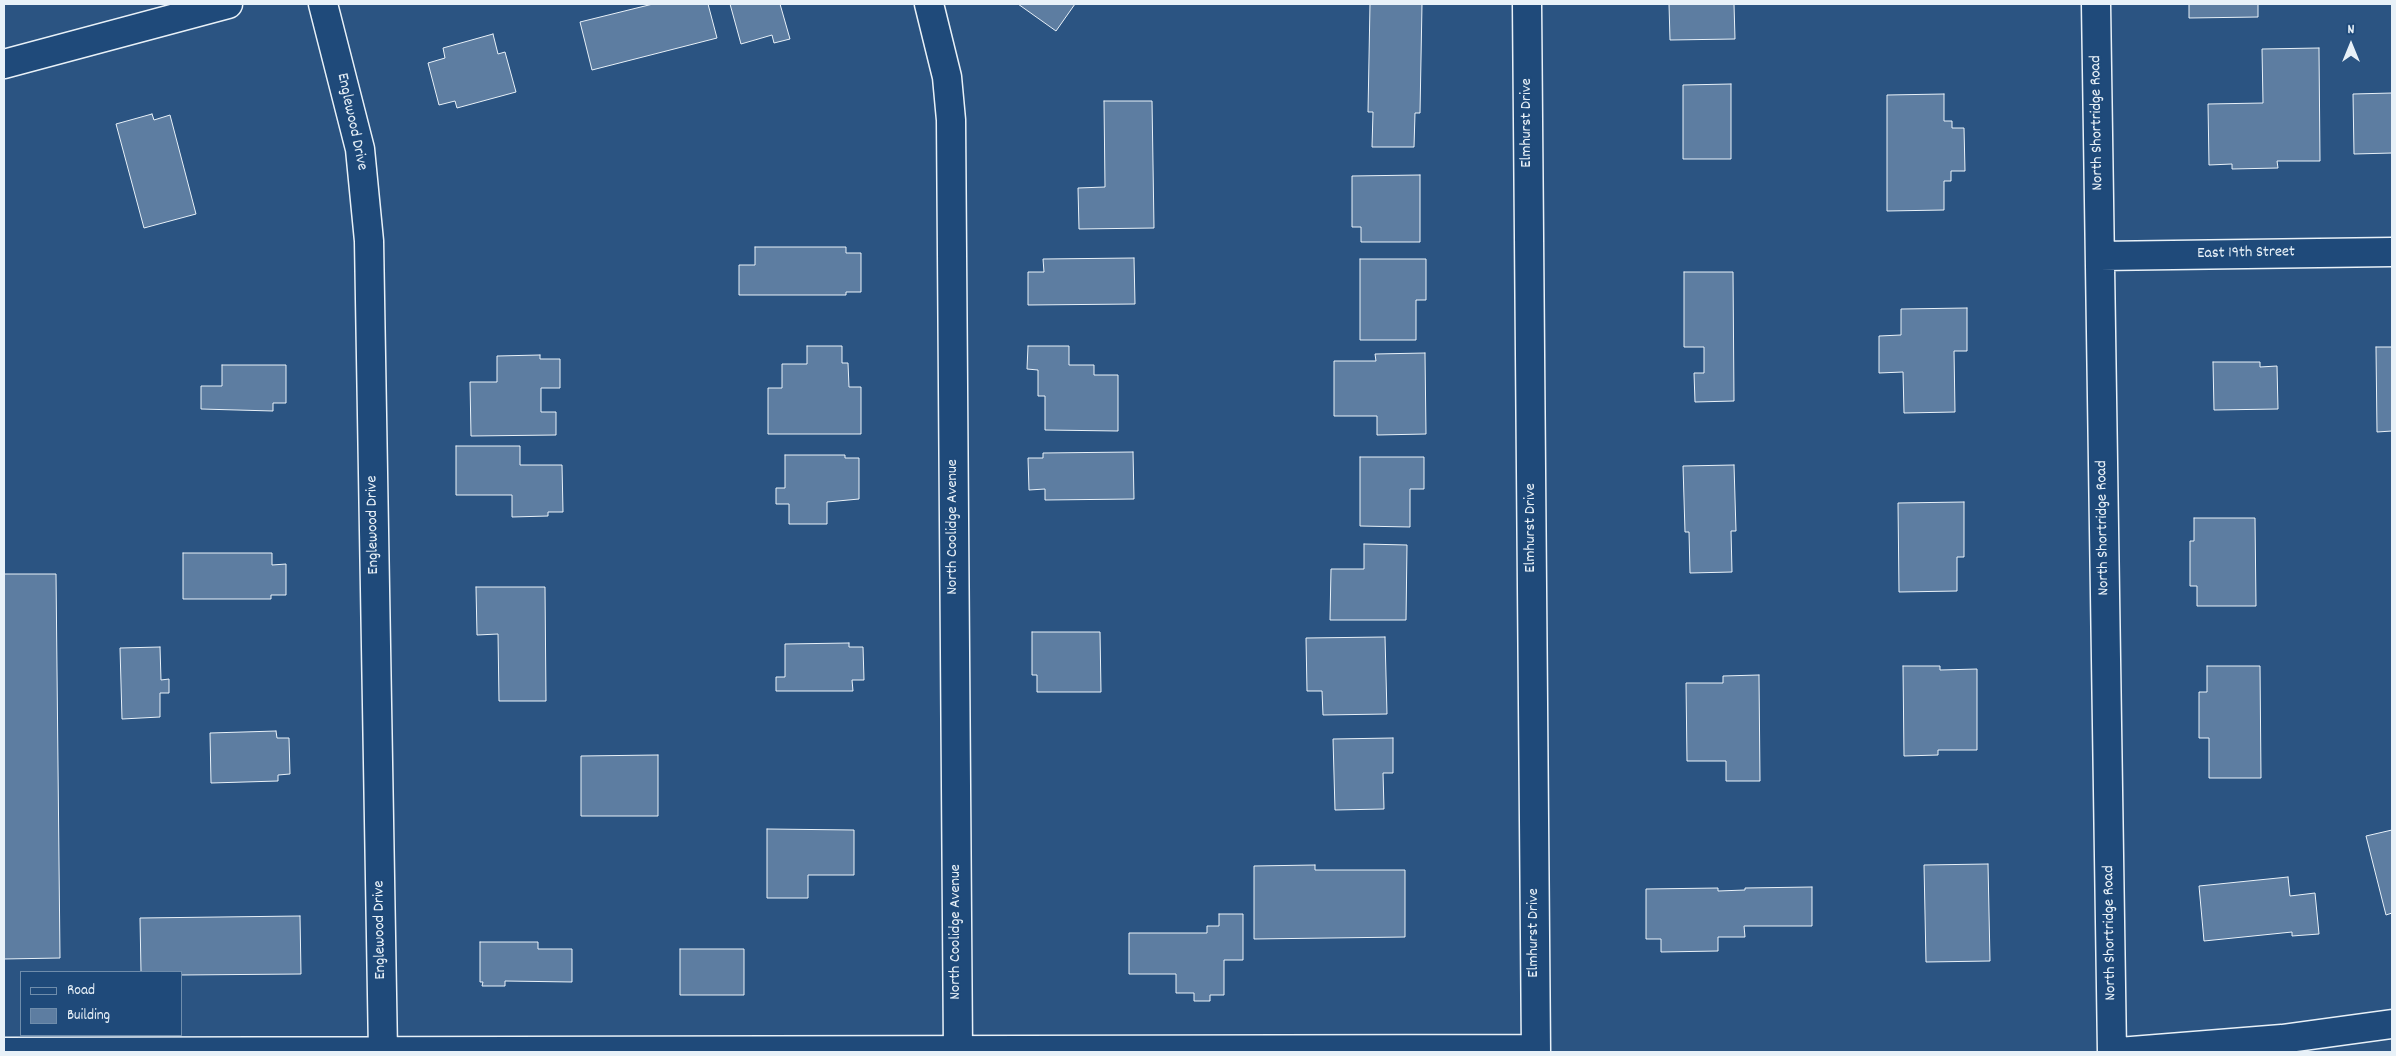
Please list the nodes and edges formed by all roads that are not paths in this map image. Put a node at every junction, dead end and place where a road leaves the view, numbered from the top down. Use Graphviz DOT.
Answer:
graph roads {
  1 [pos="228,4"];
  2 [pos="323,4"];
  3 [pos="929,4"];
  4 [pos="1527,4"];
  5 [pos="2096,4"];
  6 [pos="4,64"];
  7 [pos="2392,252"];
  8 [pos="2100,256"];
  9 [pos="2392,1024"];
  10 [pos="383,1051"];
  11 [pos="1536,1051"];
  12 [pos="4,1052"];
  13 [pos="958,1052"];
  14 [pos="2112,1052"];
  15 [pos="2119,1052"];
  1 -- 6 [label="street"];
  2 -- 10 [label="street, Englewood Drive"];
  3 -- 13 [label="street, North Coolidge Avenue"];
  4 -- 11 [label="street, Elmhurst Drive"];
  5 -- 8 [label="street, North Shortridge Road"];
  7 -- 8 [label="street, East 19th Street"];
  8 -- 14 [label="street, North Shortridge Road"];
  9 -- 15 [label="street"];
  10 -- 12 [label="street"];
  10 -- 13 [label="street"];
  11 -- 13 [label="street"];
}
